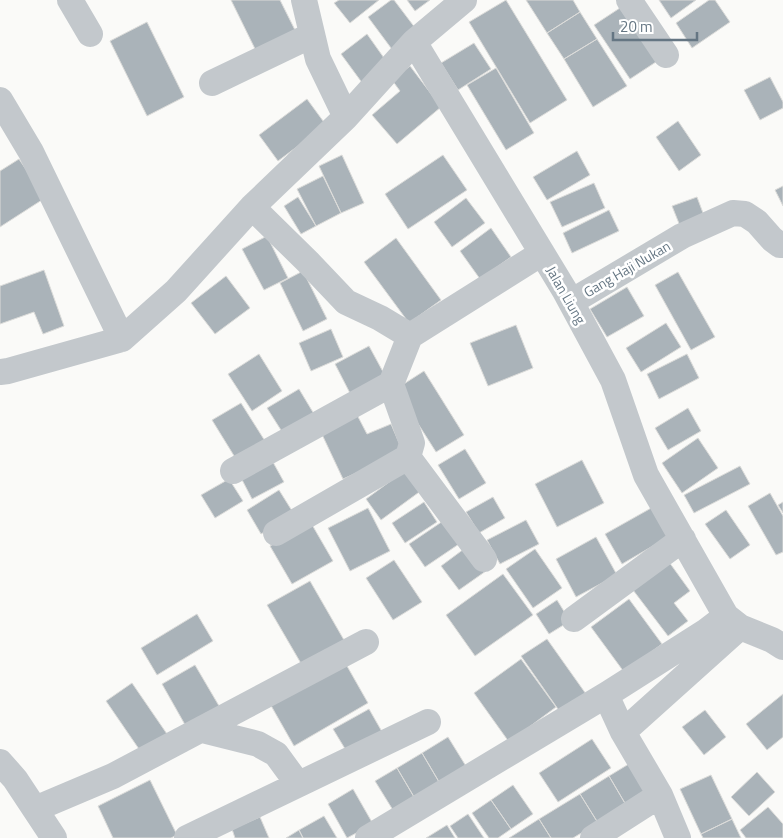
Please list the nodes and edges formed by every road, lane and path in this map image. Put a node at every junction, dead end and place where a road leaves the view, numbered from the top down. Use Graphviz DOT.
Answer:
graph roads {
  1 [pos="70,0"];
  2 [pos="304,0"];
  3 [pos="464,0"];
  4 [pos="629,0"];
  5 [pos="90,34"];
  6 [pos="312,36"];
  7 [pos="414,42"];
  8 [pos="666,56"];
  9 [pos="212,83"];
  10 [pos="0,100"];
  11 [pos="346,117"];
  12 [pos="252,207"];
  13 [pos="783,245"];
  14 [pos="542,253"];
  15 [pos="571,302"];
  16 [pos="410,336"];
  17 [pos="122,339"];
  18 [pos="0,372"];
  19 [pos="391,384"];
  20 [pos="408,457"];
  21 [pos="233,471"];
  22 [pos="276,533"];
  23 [pos="683,538"];
  24 [pos="484,559"];
  25 [pos="574,619"];
  26 [pos="733,622"];
  27 [pos="779,640"];
  28 [pos="366,642"];
  29 [pos="606,694"];
  30 [pos="428,722"];
  31 [pos="202,730"];
  32 [pos="623,732"];
  33 [pos="0,762"];
  34 [pos="298,784"];
  35 [pos="660,795"];
  36 [pos="35,809"];
  37 [pos="54,838"];
  38 [pos="186,838"];
  39 [pos="368,838"];
  40 [pos="593,838"];
  41 [pos="678,838"];
  1 -- 5 [label="street"];
  2 -- 6 [label="street"];
  3 -- 7 [label="street"];
  4 -- 8 [label="street"];
  6 -- 9 [label="street"];
  6 -- 11 [label="street"];
  7 -- 11 [label="street"];
  7 -- 14 [label="street, Jalan Liung"];
  10 -- 17 [label="street"];
  11 -- 12 [label="street"];
  12 -- 16 [label="street"];
  12 -- 17 [label="street"];
  13 -- 15 [label="street, Gang Haji Nukan"];
  14 -- 15 [label="street, Jalan Liung"];
  14 -- 16 [label="street"];
  15 -- 23 [label="street, Jalan Liung"];
  16 -- 19 [label="street"];
  17 -- 18 [label="street"];
  19 -- 20 [label="street"];
  19 -- 21 [label="street"];
  20 -- 22 [label="street"];
  20 -- 24 [label="street"];
  23 -- 25 [label="street"];
  23 -- 26 [label="street, Jalan Liung"];
  26 -- 27 [label="street"];
  26 -- 29 [label="street"];
  26 -- 32 [label="street"];
  28 -- 31 [label="street"];
  29 -- 32 [label="street"];
  29 -- 39 [label="street"];
  30 -- 34 [label="street"];
  31 -- 34 [label="street"];
  31 -- 36 [label="street"];
  32 -- 35 [label="street"];
  33 -- 36 [label="street"];
  34 -- 38 [label="street"];
  35 -- 40 [label="street"];
  35 -- 41 [label="street"];
  36 -- 37 [label="street"];
}
